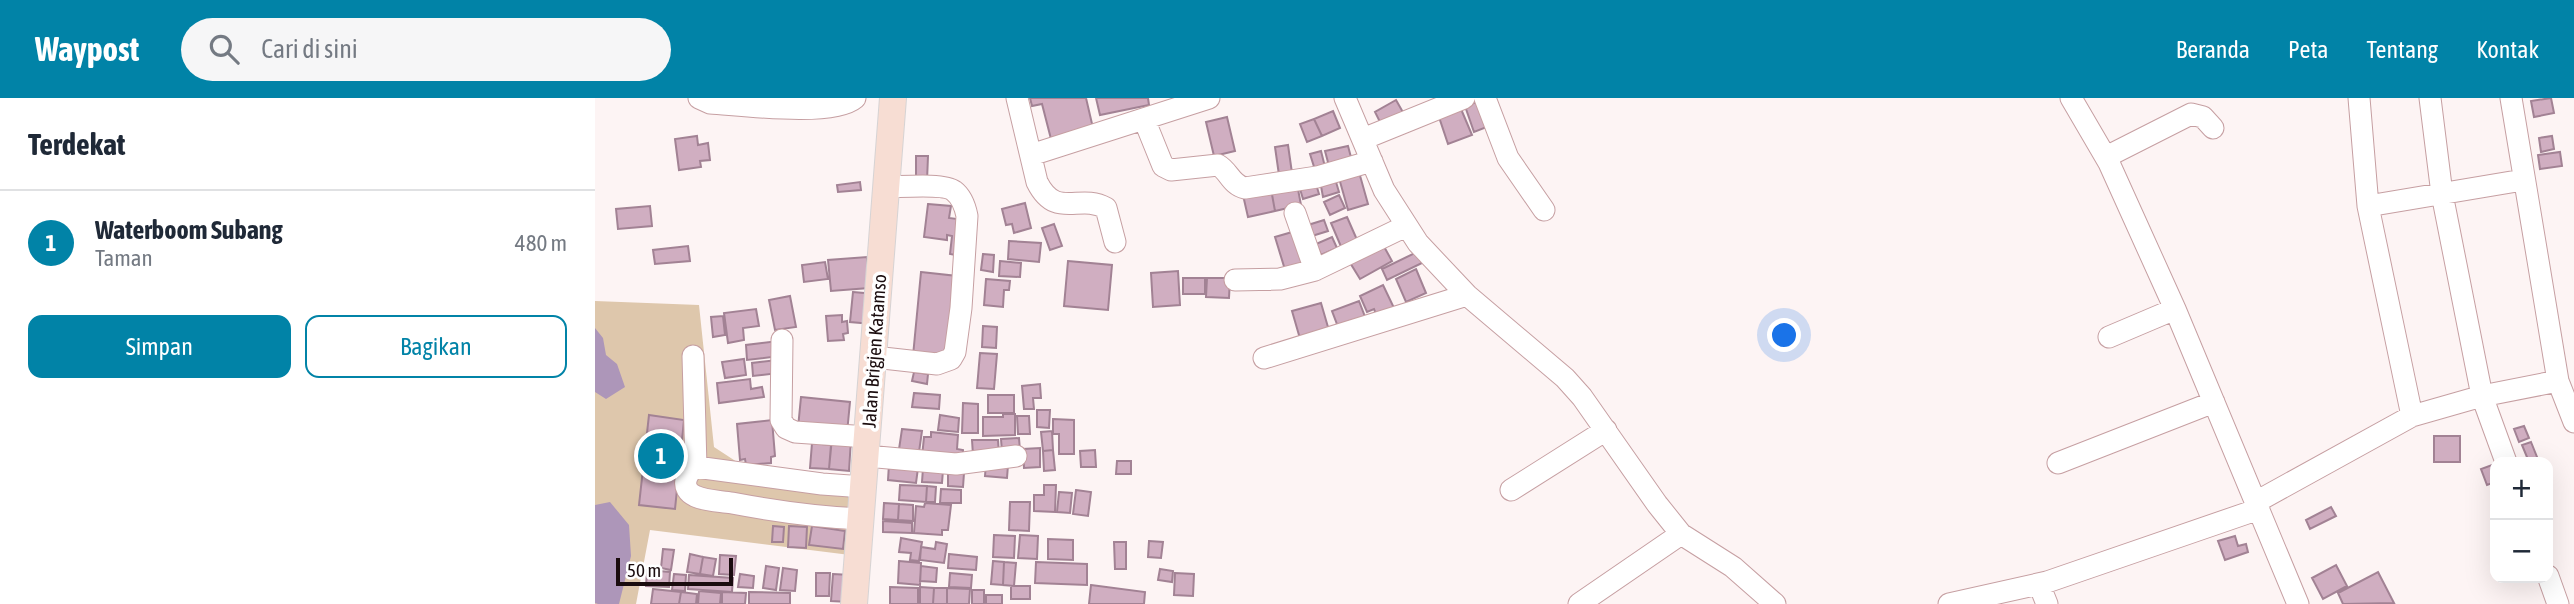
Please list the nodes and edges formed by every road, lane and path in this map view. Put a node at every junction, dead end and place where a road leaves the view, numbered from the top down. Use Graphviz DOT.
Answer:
graph roads {
  1 [pos="699,98"];
  2 [pos="855,98"];
  3 [pos="893,98"];
  4 [pos="1017,98"];
  5 [pos="1209,98"];
  6 [pos="1345,98"];
  7 [pos="1464,98"];
  8 [pos="1485,98"];
  9 [pos="2071,98"];
  10 [pos="2360,98"];
  11 [pos="2430,98"];
  12 [pos="2511,98"];
  13 [pos="1183,102"];
  14 [pos="1144,119"];
  15 [pos="2213,128"];
  16 [pos="1363,139"];
  17 [pos="1031,155"];
  18 [pos="2106,157"];
  19 [pos="1372,161"];
  20 [pos="2523,180"];
  21 [pos="886,187"];
  22 [pos="2442,194"];
  23 [pos="2368,206"];
  24 [pos="1544,210"];
  25 [pos="1295,213"];
  26 [pos="1406,226"];
  27 [pos="1115,242"];
  28 [pos="1315,270"];
  29 [pos="1235,280"];
  30 [pos="1467,295"];
  31 [pos="2175,309"];
  32 [pos="2109,337"];
  33 [pos="782,340"];
  34 [pos="693,356"];
  35 [pos="874,357"];
  36 [pos="1264,358"];
  37 [pos="2558,381"];
  38 [pos="2481,396"];
  39 [pos="2214,402"];
  40 [pos="2412,416"];
  41 [pos="2574,422"];
  42 [pos="1606,430"];
  43 [pos="867,447"];
  44 [pos="1016,456"];
  45 [pos="2504,457"];
  46 [pos="2058,463"];
  47 [pos="696,467"];
  48 [pos="864,487"];
  49 [pos="1511,490"];
  50 [pos="2257,505"];
  51 [pos="861,519"];
  52 [pos="1681,534"];
  53 [pos="2550,583"];
  54 [pos="2043,594"];
  55 [pos="1961,603"];
  56 [pos="854,604"];
  57 [pos="1579,604"];
  58 [pos="1775,604"];
  59 [pos="2298,604"];
  60 [pos="2558,604"];
  1 -- 2 [label="street"];
  3 -- 21 [label="main road, Jalan Brigjen Katamso"];
  4 -- 17 [label="street"];
  5 -- 13 [label="street"];
  6 -- 16 [label="street"];
  7 -- 16 [label="street"];
  8 -- 24 [label="street"];
  9 -- 18 [label="street"];
  10 -- 23 [label="street"];
  11 -- 22 [label="street"];
  12 -- 20 [label="street"];
  13 -- 14 [label="street"];
  14 -- 17 [label="street"];
  14 -- 19 [label="street"];
  15 -- 18 [label="street"];
  16 -- 19 [label="street"];
  17 -- 27 [label="street"];
  18 -- 31 [label="street"];
  19 -- 26 [label="street"];
  20 -- 22 [label="street"];
  20 -- 37 [label="street"];
  21 -- 35 [label="main road, Jalan Brigjen Katamso"];
  21 -- 35 [label="street"];
  22 -- 23 [label="street"];
  22 -- 38 [label="street"];
  23 -- 40 [label="street"];
  25 -- 28 [label="street"];
  26 -- 28 [label="street"];
  26 -- 30 [label="street"];
  28 -- 29 [label="street"];
  30 -- 36 [label="street"];
  30 -- 42 [label="street"];
  31 -- 32 [label="street"];
  31 -- 39 [label="street"];
  33 -- 43 [label="street"];
  34 -- 47 [label="street"];
  35 -- 43 [label="main road, Jalan Brigjen Katamso"];
  37 -- 38 [label="street"];
  37 -- 41 [label="street"];
  38 -- 40 [label="street"];
  38 -- 45 [label="street"];
  39 -- 46 [label="street"];
  39 -- 50 [label="street"];
  40 -- 50 [label="street"];
  42 -- 49 [label="street"];
  42 -- 52 [label="street"];
  43 -- 44 [label="street"];
  43 -- 48 [label="main road, Jalan Brigjen Katamso"];
  47 -- 48 [label="street"];
  47 -- 51 [label="street"];
  48 -- 51 [label="main road, Jalan Brigjen Katamso"];
  50 -- 54 [label="street"];
  50 -- 59 [label="street"];
  51 -- 56 [label="main road, Jalan Brigjen Katamso"];
  52 -- 57 [label="street"];
  52 -- 58 [label="street"];
  53 -- 60 [label="street"];
  54 -- 55 [label="street"];
}
